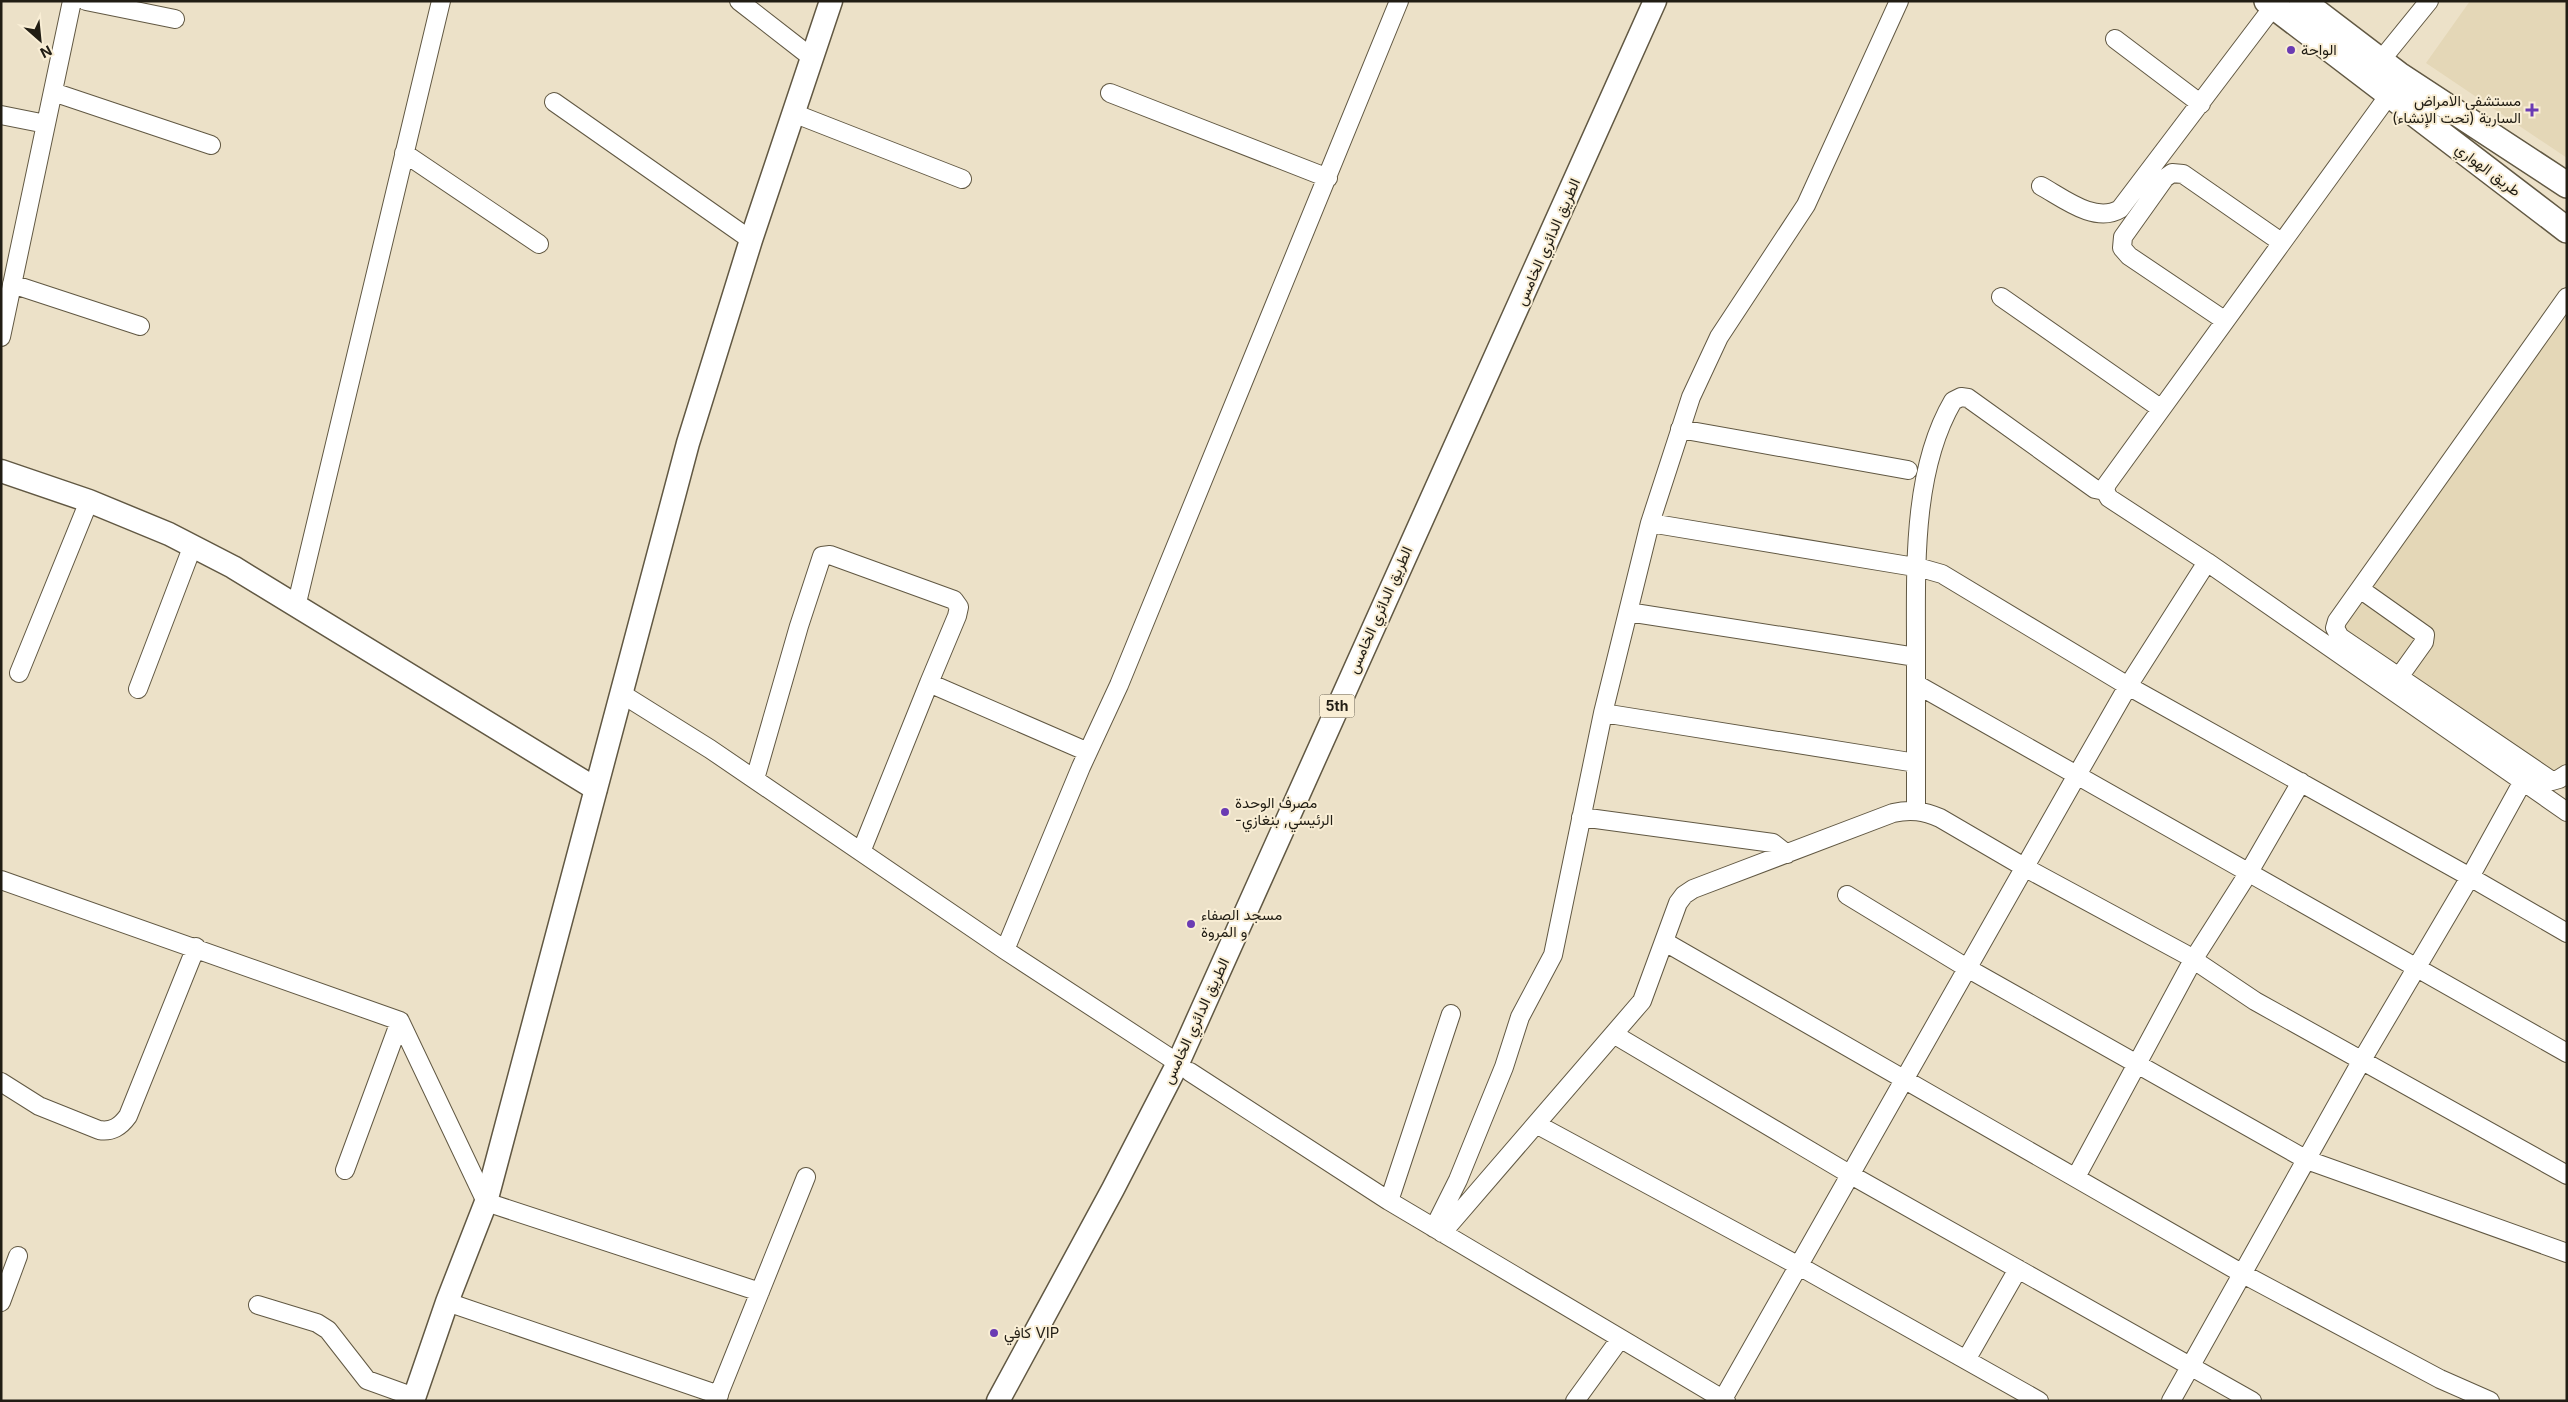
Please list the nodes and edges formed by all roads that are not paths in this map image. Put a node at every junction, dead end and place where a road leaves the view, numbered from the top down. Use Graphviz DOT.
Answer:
graph roads {
  1 [pos="72,1"];
  2 [pos="86,1"];
  3 [pos="440,1"];
  4 [pos="739,1"];
  5 [pos="831,1"];
  6 [pos="1399,1"];
  7 [pos="1656,1"];
  8 [pos="1671,1"];
  9 [pos="1899,1"];
  10 [pos="2302,1"];
  11 [pos="2429,1"];
  12 [pos="2270,4"];
  13 [pos="175,19"];
  14 [pos="2115,39"];
  15 [pos="811,57"];
  16 [pos="2373,70"];
  17 [pos="53,92"];
  18 [pos="1110,93"];
  19 [pos="2389,95"];
  20 [pos="554,102"];
  21 [pos="2201,104"];
  22 [pos="793,113"];
  23 [pos="1,115"];
  24 [pos="46,124"];
  25 [pos="211,146"];
  26 [pos="404,153"];
  27 [pos="1328,178"];
  28 [pos="962,179"];
  29 [pos="2567,185"];
  30 [pos="2040,186"];
  31 [pos="1566,218"];
  32 [pos="2567,230"];
  33 [pos="751,240"];
  34 [pos="2281,242"];
  35 [pos="538,244"];
  36 [pos="12,284"];
  37 [pos="2567,297"];
  38 [pos="2001,298"];
  39 [pos="2224,320"];
  40 [pos="140,326"];
  41 [pos="1,337"];
  42 [pos="2160,408"];
  43 [pos="1680,429"];
  44 [pos="1908,470"];
  45 [pos="1,471"];
  46 [pos="2105,491"];
  47 [pos="89,501"];
  48 [pos="1650,523"];
  49 [pos="193,546"];
  50 [pos="2207,562"];
  51 [pos="1916,568"];
  52 [pos="2360,589"];
  53 [pos="296,607"];
  54 [pos="1628,612"];
  55 [pos="1916,657"];
  56 [pos="19,673"];
  57 [pos="2399,677"];
  58 [pos="930,683"];
  59 [pos="1916,684"];
  60 [pos="2128,686"];
  61 [pos="138,688"];
  62 [pos="622,694"];
  63 [pos="1603,712"];
  64 [pos="1088,752"];
  65 [pos="1916,763"];
  66 [pos="2077,774"];
  67 [pos="2567,774"];
  68 [pos="755,779"];
  69 [pos="2523,781"];
  70 [pos="2300,782"];
  71 [pos="596,789"];
  72 [pos="1916,811"];
  73 [pos="2567,812"];
  74 [pos="1582,817"];
  75 [pos="861,852"];
  76 [pos="1787,854"];
  77 [pos="2024,867"];
  78 [pos="2248,872"];
  79 [pos="2470,877"];
  80 [pos="1,880"];
  81 [pos="1847,895"];
  82 [pos="2567,933"];
  83 [pos="1665,942"];
  84 [pos="196,947"];
  85 [pos="1005,950"];
  86 [pos="2194,960"];
  87 [pos="2418,967"];
  88 [pos="1967,968"];
  89 [pos="1451,1014"];
  90 [pos="400,1021"];
  91 [pos="1615,1035"];
  92 [pos="2567,1053"];
  93 [pos="2362,1060"];
  94 [pos="2136,1064"];
  95 [pos="1184,1068"];
  96 [pos="1905,1079"];
  97 [pos="1,1082"];
  98 [pos="1536,1124"];
  99 [pos="2307,1160"];
  100 [pos="345,1170"];
  101 [pos="1851,1176"];
  102 [pos="2567,1176"];
  103 [pos="806,1177"];
  104 [pos="2076,1178"];
  105 [pos="1389,1201"];
  106 [pos="486,1202"];
  107 [pos="1438,1230"];
  108 [pos="2567,1253"];
  109 [pos="18,1256"];
  110 [pos="1799,1266"];
  111 [pos="2018,1269"];
  112 [pos="2243,1274"];
  113 [pos="760,1292"];
  114 [pos="1,1302"];
  115 [pos="447,1302"];
  116 [pos="258,1306"];
  117 [pos="1620,1339"];
  118 [pos="1966,1360"];
  119 [pos="2191,1366"];
  120 [pos="718,1398"];
  121 [pos="414,1399"];
  122 [pos="1724,1400"];
  123 [pos="998,1401"];
  124 [pos="1014,1401"];
  125 [pos="1575,1401"];
  126 [pos="2039,1401"];
  127 [pos="2171,1401"];
  128 [pos="2252,1401"];
  129 [pos="2490,1401"];
  1 -- 17 [label="street"];
  2 -- 13 [label="street"];
  3 -- 26 [label="street"];
  4 -- 15 [label="street"];
  5 -- 15 [label="main road"];
  6 -- 27 [label="street"];
  7 -- 31 [label="main road, الطريق الدائري الخامس / 5th"];
  8 -- 31 [label="main road, الطريق الدائري الخامس / 5th"];
  9 -- 43 [label="street"];
  10 -- 16 [label="highway, طريق الهواري"];
  11 -- 16 [label="street"];
  12 -- 16 [label="highway, طريق الهواري"];
  12 -- 21 [label="street"];
  14 -- 21 [label="street"];
  15 -- 22 [label="main road"];
  16 -- 19 [label="highway, طريق الهواري"];
  16 -- 29 [label="highway, طريق الهواري"];
  17 -- 24 [label="street"];
  17 -- 25 [label="street"];
  18 -- 27 [label="street"];
  19 -- 32 [label="highway, طريق الهواري"];
  19 -- 34 [label="street"];
  20 -- 33 [label="street"];
  21 -- 30 [label="street"];
  22 -- 28 [label="street"];
  22 -- 33 [label="main road"];
  23 -- 24 [label="street"];
  24 -- 36 [label="street"];
  26 -- 35 [label="street"];
  26 -- 53 [label="street"];
  27 -- 64 [label="street"];
  31 -- 95 [label="main road, الطريق الدائري الخامس / 5th"];
  33 -- 62 [label="main road"];
  34 -- 39 [label="street"];
  34 -- 39 [label="street"];
  36 -- 40 [label="street"];
  36 -- 41 [label="street"];
  37 -- 52 [label="street"];
  38 -- 42 [label="street"];
  39 -- 42 [label="street"];
  42 -- 46 [label="street"];
  43 -- 44 [label="street"];
  43 -- 48 [label="street"];
  45 -- 47 [label="main road"];
  46 -- 50 [label="street"];
  46 -- 51 [label="street"];
  47 -- 49 [label="main road"];
  47 -- 56 [label="street"];
  48 -- 51 [label="street"];
  48 -- 54 [label="street"];
  49 -- 53 [label="main road"];
  49 -- 61 [label="street"];
  50 -- 60 [label="street"];
  50 -- 69 [label="street"];
  51 -- 55 [label="street"];
  51 -- 60 [label="street"];
  52 -- 57 [label="street"];
  52 -- 57 [label="street"];
  53 -- 71 [label="main road"];
  54 -- 55 [label="street"];
  54 -- 63 [label="street"];
  55 -- 59 [label="street"];
  57 -- 67 [label="street"];
  58 -- 64 [label="street"];
  58 -- 68 [label="street"];
  58 -- 75 [label="street"];
  59 -- 65 [label="street"];
  59 -- 66 [label="street"];
  60 -- 66 [label="street"];
  60 -- 70 [label="street"];
  62 -- 68 [label="street"];
  62 -- 71 [label="main road"];
  63 -- 65 [label="street"];
  63 -- 74 [label="street"];
  64 -- 85 [label="street"];
  65 -- 72 [label="street"];
  66 -- 77 [label="street"];
  66 -- 78 [label="street"];
  68 -- 75 [label="street"];
  69 -- 73 [label="street"];
  69 -- 79 [label="street"];
  70 -- 78 [label="street"];
  70 -- 79 [label="street"];
  71 -- 106 [label="main road"];
  72 -- 76 [label="street"];
  72 -- 77 [label="street"];
  74 -- 76 [label="street"];
  74 -- 107 [label="street"];
  75 -- 85 [label="street"];
  76 -- 83 [label="street"];
  77 -- 86 [label="street"];
  77 -- 88 [label="street"];
  78 -- 86 [label="street"];
  78 -- 87 [label="street"];
  79 -- 82 [label="street"];
  79 -- 87 [label="street"];
  80 -- 84 [label="street"];
  81 -- 88 [label="street"];
  83 -- 91 [label="street"];
  83 -- 96 [label="street"];
  84 -- 90 [label="street"];
  84 -- 97 [label="street"];
  85 -- 95 [label="street"];
  86 -- 93 [label="street"];
  86 -- 94 [label="street"];
  87 -- 92 [label="street"];
  87 -- 93 [label="street"];
  88 -- 94 [label="street"];
  88 -- 96 [label="street"];
  89 -- 105 [label="street"];
  90 -- 100 [label="street"];
  90 -- 106 [label="street"];
  91 -- 98 [label="street"];
  91 -- 101 [label="street"];
  93 -- 99 [label="street"];
  93 -- 102 [label="street"];
  94 -- 99 [label="street"];
  94 -- 104 [label="street"];
  95 -- 105 [label="street"];
  95 -- 123 [label="main road, الطريق الدائري الخامس / 5th"];
  95 -- 124 [label="main road, الطريق الدائري الخامس / 5th"];
  96 -- 101 [label="street"];
  96 -- 104 [label="street"];
  98 -- 107 [label="street"];
  98 -- 110 [label="street"];
  99 -- 108 [label="street"];
  99 -- 112 [label="street"];
  101 -- 110 [label="street"];
  101 -- 111 [label="street"];
  103 -- 113 [label="street"];
  104 -- 112 [label="street"];
  105 -- 107 [label="street"];
  106 -- 113 [label="street"];
  106 -- 115 [label="main road"];
  107 -- 117 [label="street"];
  109 -- 114 [label="street"];
  110 -- 118 [label="street"];
  110 -- 122 [label="street"];
  111 -- 118 [label="street"];
  111 -- 119 [label="street"];
  112 -- 119 [label="street"];
  112 -- 129 [label="street"];
  113 -- 120 [label="street"];
  115 -- 120 [label="street"];
  115 -- 121 [label="main road"];
  116 -- 121 [label="street"];
  117 -- 122 [label="street"];
  117 -- 125 [label="street"];
  118 -- 126 [label="street"];
  119 -- 127 [label="street"];
  119 -- 128 [label="street"];
}
